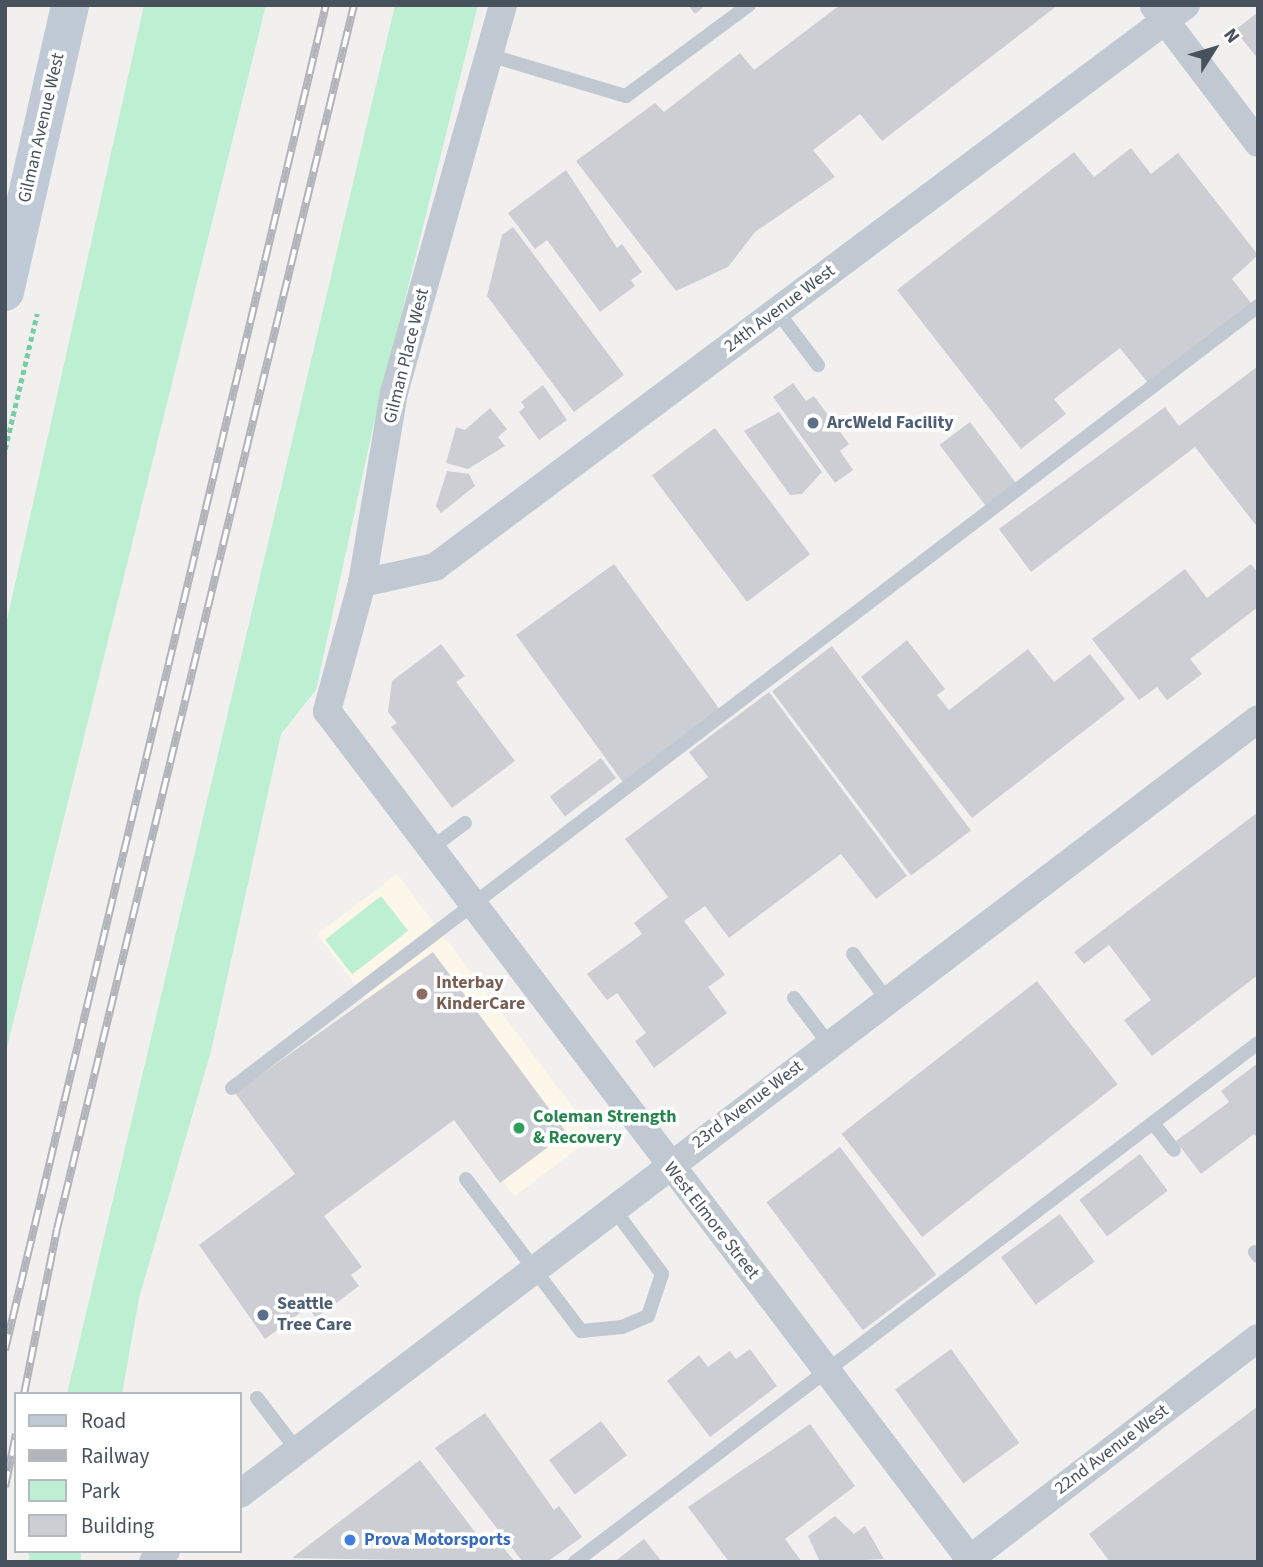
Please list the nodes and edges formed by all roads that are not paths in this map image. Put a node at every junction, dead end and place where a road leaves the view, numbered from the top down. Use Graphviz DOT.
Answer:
graph roads {
  1 [pos="70,5"];
  2 [pos="503,5"];
  3 [pos="749,5"];
  4 [pos="1169,10"];
  5 [pos="489,55"];
  6 [pos="1258,144"];
  7 [pos="7,267"];
  8 [pos="1258,306"];
  9 [pos="777,311"];
  10 [pos="818,365"];
  11 [pos="362,583"];
  12 [pos="327,711"];
  13 [pos="1258,719"];
  14 [pos="465,823"];
  15 [pos="429,850"];
  16 [pos="470,906"];
  17 [pos="853,954"];
  18 [pos="794,998"];
  19 [pos="887,1000"];
  20 [pos="1258,1043"];
  21 [pos="829,1044"];
  22 [pos="232,1088"];
  23 [pos="1153,1123"];
  24 [pos="1174,1150"];
  25 [pos="668,1166"];
  26 [pos="466,1179"];
  27 [pos="612,1208"];
  28 [pos="533,1269"];
  29 [pos="1258,1338"];
  30 [pos="827,1372"];
  31 [pos="257,1398"];
  32 [pos="296,1450"];
  33 [pos="242,1492"];
  34 [pos="969,1561"];
  35 [pos="575,1562"];
  1 -- 7 [label="main road, Gilman Avenue West"];
  2 -- 5 [label="street, Gilman Place West"];
  3 -- 5 [label="lane"];
  4 -- 6 [label="street"];
  4 -- 9 [label="street, 24th Avenue West"];
  5 -- 11 [label="street, Gilman Place West"];
  8 -- 16 [label="lane"];
  9 -- 10 [label="lane"];
  9 -- 11 [label="street, 24th Avenue West"];
  11 -- 12 [label="street, Gilman Place West"];
  12 -- 15 [label="street, West Elmore Street"];
  13 -- 19 [label="street, 23rd Avenue West"];
  14 -- 15 [label="lane"];
  15 -- 16 [label="street, West Elmore Street"];
  16 -- 22 [label="lane"];
  16 -- 25 [label="street, West Elmore Street"];
  17 -- 19 [label="lane"];
  18 -- 21 [label="lane"];
  19 -- 21 [label="street, 23rd Avenue West"];
  20 -- 23 [label="lane"];
  21 -- 25 [label="street, 23rd Avenue West"];
  23 -- 24 [label="lane"];
  23 -- 30 [label="lane"];
  25 -- 27 [label="street, 23rd Avenue West"];
  25 -- 30 [label="street, West Elmore Street"];
  26 -- 28 [label="lane"];
  27 -- 28 [label="street, 23rd Avenue West"];
  27 -- 28 [label="lane"];
  28 -- 32 [label="street, 23rd Avenue West"];
  29 -- 34 [label="street, 22nd Avenue West"];
  30 -- 34 [label="street, West Elmore Street"];
  30 -- 35 [label="lane"];
  31 -- 32 [label="lane"];
  32 -- 33 [label="street, 23rd Avenue West"];
}
